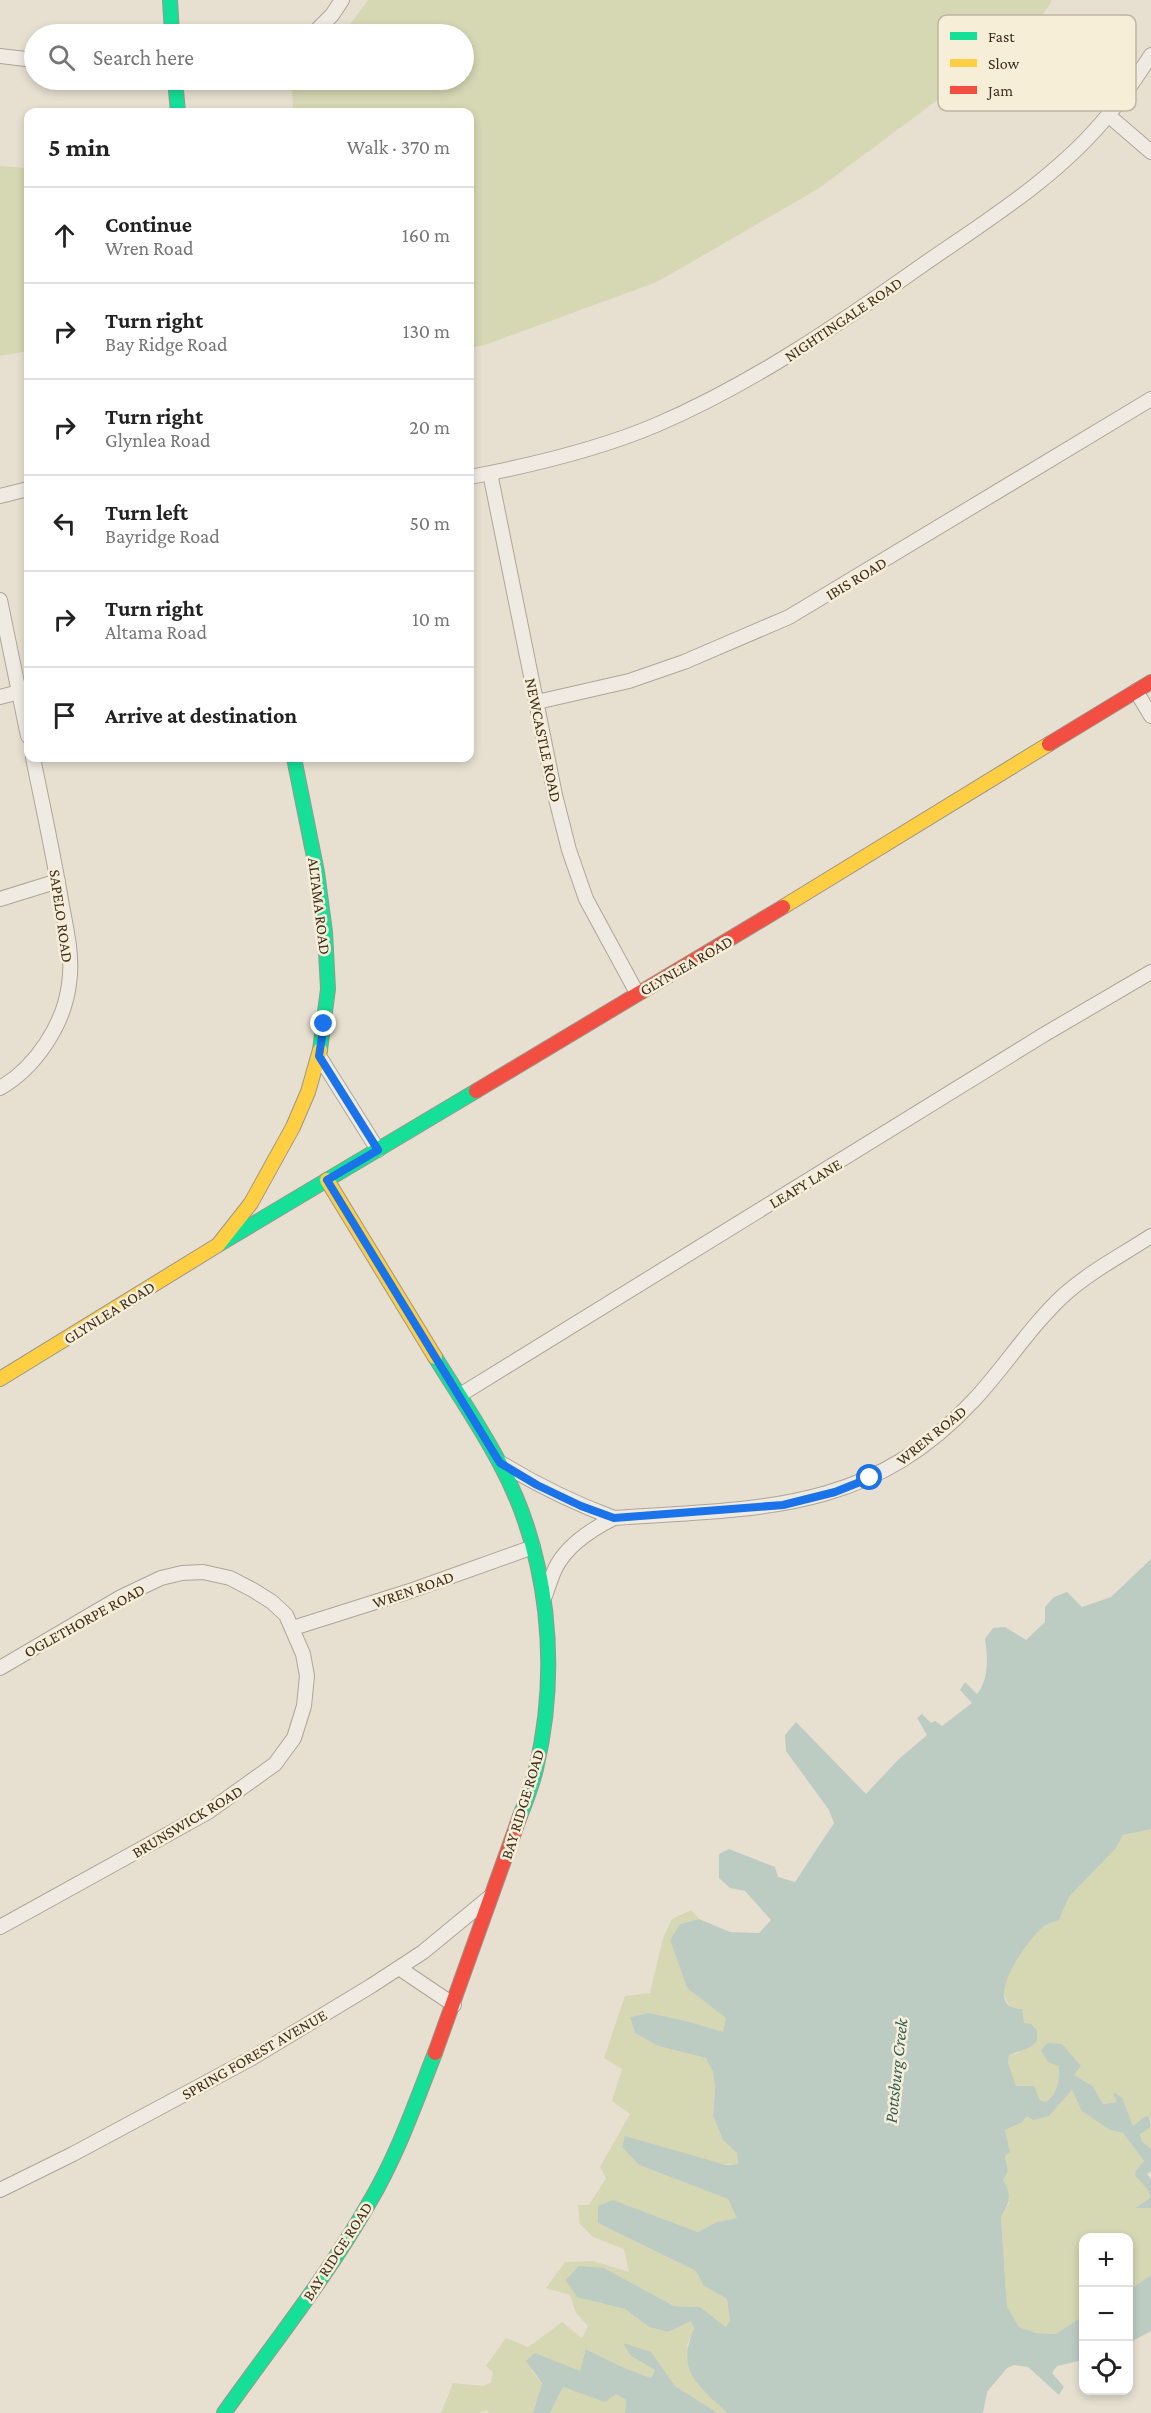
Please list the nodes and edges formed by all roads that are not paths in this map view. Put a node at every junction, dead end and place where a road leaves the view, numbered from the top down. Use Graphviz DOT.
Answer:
graph roads {
  1 [pos="170,0"];
  2 [pos="342,0"];
  3 [pos="171,24"];
  4 [pos="323,24"];
  5 [pos="1151,55"];
  6 [pos="0,56"];
  7 [pos="24,59"];
  8 [pos="1136,76"];
  9 [pos="176,90"];
  10 [pos="178,108"];
  11 [pos="1111,111"];
  12 [pos="1108,115"];
  13 [pos="1151,152"];
  14 [pos="1151,399"];
  15 [pos="490,473"];
  16 [pos="474,476"];
  17 [pos="24,490"];
  18 [pos="0,496"];
  19 [pos="0,600"];
  20 [pos="1151,682"];
  21 [pos="1136,691"];
  22 [pos="20,692"];
  23 [pos="0,697"];
  24 [pos="537,702"];
  25 [pos="24,714"];
  26 [pos="1151,717"];
  27 [pos="34,762"];
  28 [pos="295,762"];
  29 [pos="58,881"];
  30 [pos="0,899"];
  31 [pos="1151,972"];
  32 [pos="637,993"];
  33 [pos="319,1056"];
  34 [pos="0,1088"];
  35 [pos="378,1150"];
  36 [pos="327,1180"];
  37 [pos="1151,1236"];
  38 [pos="218,1245"];
  39 [pos="0,1379"];
  40 [pos="460,1395"];
  41 [pos="500,1463"];
  42 [pos="614,1518"];
  43 [pos="533,1547"];
  44 [pos="545,1596"];
  45 [pos="293,1628"];
  46 [pos="0,1668"];
  47 [pos="493,1895"];
  48 [pos="0,1927"];
  49 [pos="399,1968"];
  50 [pos="454,2005"];
  51 [pos="0,2190"];
  52 [pos="225,2413"];
  1 -- 3 [label="street"];
  2 -- 4 [label="street"];
  5 -- 8 [label="street, NIGHTINGALE ROAD"];
  6 -- 7 [label="street"];
  9 -- 10 [label="street"];
  11 -- 12 [label="street, NIGHTINGALE ROAD"];
  12 -- 13 [label="street"];
  12 -- 15 [label="street, NIGHTINGALE ROAD"];
  14 -- 24 [label="street, IBIS ROAD"];
  15 -- 16 [label="street, NIGHTINGALE ROAD"];
  15 -- 24 [label="street, NEWCASTLE ROAD"];
  17 -- 18 [label="street"];
  19 -- 22 [label="street"];
  20 -- 21 [label="street, GLYNLEA ROAD"];
  21 -- 26 [label="street"];
  21 -- 32 [label="street, GLYNLEA ROAD"];
  22 -- 23 [label="street"];
  22 -- 25 [label="street"];
  24 -- 32 [label="street, NEWCASTLE ROAD"];
  27 -- 29 [label="street, SAPELO ROAD"];
  28 -- 33 [label="street, ALTAMA ROAD"];
  29 -- 30 [label="street"];
  29 -- 34 [label="street, SAPELO ROAD"];
  31 -- 40 [label="street, LEAFY LANE"];
  32 -- 35 [label="street, GLYNLEA ROAD"];
  33 -- 35 [label="street"];
  33 -- 38 [label="street, GLYNLEA ROAD"];
  35 -- 36 [label="street, GLYNLEA ROAD"];
  36 -- 38 [label="street, GLYNLEA ROAD"];
  36 -- 40 [label="street, BAY RIDGE ROAD"];
  37 -- 42 [label="street, WREN ROAD"];
  38 -- 39 [label="street, GLYNLEA ROAD"];
  40 -- 41 [label="street, BAY RIDGE ROAD"];
  41 -- 42 [label="street, WREN ROAD"];
  41 -- 43 [label="street, BAY RIDGE ROAD"];
  42 -- 44 [label="street, WREN ROAD"];
  43 -- 44 [label="street, BAY RIDGE ROAD"];
  43 -- 45 [label="street, WREN ROAD"];
  44 -- 47 [label="street, BAY RIDGE ROAD"];
  45 -- 46 [label="street, OGLETHORPE ROAD"];
  45 -- 48 [label="street, BRUNSWICK ROAD"];
  47 -- 49 [label="street, SPRING FOREST AVENUE"];
  47 -- 50 [label="street, BAY RIDGE ROAD"];
  49 -- 50 [label="street"];
  49 -- 51 [label="street, SPRING FOREST AVENUE"];
  50 -- 52 [label="street, BAY RIDGE ROAD"];
}
